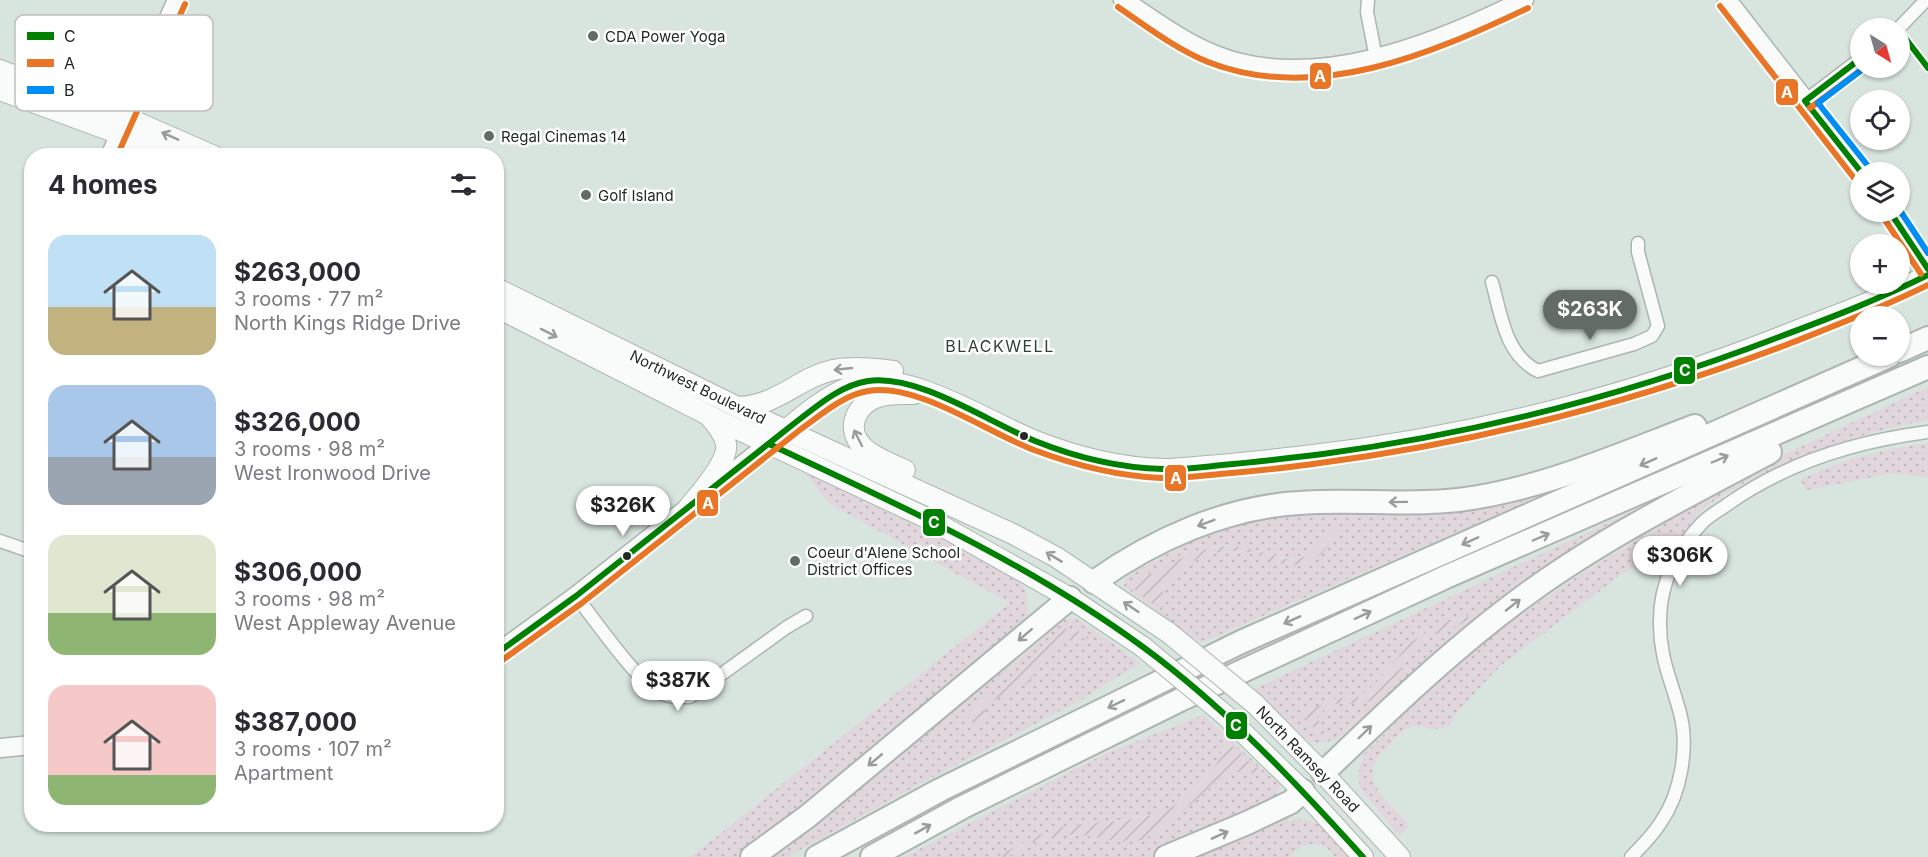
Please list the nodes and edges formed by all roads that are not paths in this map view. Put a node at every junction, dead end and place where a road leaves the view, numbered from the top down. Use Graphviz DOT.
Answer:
graph roads {
  1 [pos="177,0"];
  2 [pos="1123,0"];
  3 [pos="1368,0"];
  4 [pos="1524,0"];
  5 [pos="1727,0"];
  6 [pos="1926,0"];
  7 [pos="170,15"];
  8 [pos="1909,18"];
  9 [pos="1376,58"];
  10 [pos="1850,67"];
  11 [pos="0,70"];
  12 [pos="15,77"];
  13 [pos="0,90"];
  14 [pos="15,94"];
  15 [pos="1805,101"];
  16 [pos="73,111"];
  17 [pos="90,111"];
  18 [pos="127,111"];
  19 [pos="121,125"];
  20 [pos="111,148"];
  21 [pos="158,148"];
  22 [pos="190,148"];
  23 [pos="1852,162"];
  24 [pos="1897,222"];
  25 [pos="1638,243"];
  26 [pos="1928,269"];
  27 [pos="1928,275"];
  28 [pos="1492,282"];
  29 [pos="504,292"];
  30 [pos="504,311"];
  31 [pos="1928,338"];
  32 [pos="1910,346"];
  33 [pos="1860,366"];
  34 [pos="1866,366"];
  35 [pos="1928,368"];
  36 [pos="936,395"];
  37 [pos="739,406"];
  38 [pos="707,414"];
  39 [pos="786,430"];
  40 [pos="1928,432"];
  41 [pos="769,444"];
  42 [pos="688,508"];
  43 [pos="1013,534"];
  44 [pos="0,541"];
  45 [pos="24,549"];
  46 [pos="1094,582"];
  47 [pos="576,596"];
  48 [pos="1070,598"];
  49 [pos="806,615"];
  50 [pos="504,648"];
  51 [pos="24,746"];
  52 [pos="0,748"];
  53 [pos="1323,773"];
  54 [pos="1303,791"];
  55 [pos="752,857"];
  56 [pos="818,857"];
  57 [pos="872,857"];
  58 [pos="1166,857"];
  59 [pos="1363,857"];
  60 [pos="1400,857"];
  61 [pos="1632,857"];
  1 -- 7 [label="street"];
  2 -- 9 [label="street"];
  3 -- 9 [label="street"];
  4 -- 9 [label="street"];
  5 -- 15 [label="street"];
  6 -- 8 [label="street"];
  10 -- 15 [label="street"];
  11 -- 12 [label="main road"];
  13 -- 14 [label="main road"];
  15 -- 23 [label="street"];
  16 -- 19 [label="main road"];
  17 -- 19 [label="main road"];
  18 -- 19 [label="street"];
  19 -- 20 [label="street"];
  19 -- 21 [label="main road"];
  22 -- 19 [label="main road, one-way"];
  24 -- 26 [label="street"];
  25 -- 28 [label="street"];
  27 -- 36 [label="main road"];
  29 -- 37 [label="main road, Northwest Boulevard"];
  30 -- 38 [label="main road, Northwest Boulevard, one-way"];
  31 -- 32 [label="highway"];
  33 -- 46 [label="highway, one-way"];
  34 -- 56 [label="highway, one-way"];
  53 -- 35 [label="highway, one-way"];
  57 -- 35 [label="highway, one-way"];
  36 -- 37 [label="main road, one-way"];
  36 -- 39 [label="main road"];
  43 -- 36 [label="main road, one-way"];
  37 -- 39 [label="main road, Northwest Boulevard"];
  38 -- 41 [label="main road, Northwest Boulevard"];
  38 -- 42 [label="main road"];
  39 -- 41 [label="main road"];
  39 -- 43 [label="main road, Northwest Boulevard"];
  40 -- 61 [label="street"];
  41 -- 42 [label="street"];
  41 -- 48 [label="main road, Northwest Boulevard"];
  42 -- 47 [label="street"];
  46 -- 43 [label="main road, Northwest Boulevard, one-way"];
  44 -- 45 [label="street"];
  46 -- 48 [label="main road"];
  53 -- 46 [label="main road, North Ramsey Road, one-way, bridge"];
  47 -- 49 [label="street"];
  47 -- 50 [label="street"];
  48 -- 54 [label="main road, North Ramsey Road, bridge"];
  48 -- 55 [label="highway, one-way"];
  51 -- 52 [label="street"];
  53 -- 54 [label="main road"];
  53 -- 60 [label="main road, North Ramsey Road"];
  58 -- 54 [label="highway, one-way"];
  54 -- 59 [label="main road, North Ramsey Road"];
}
